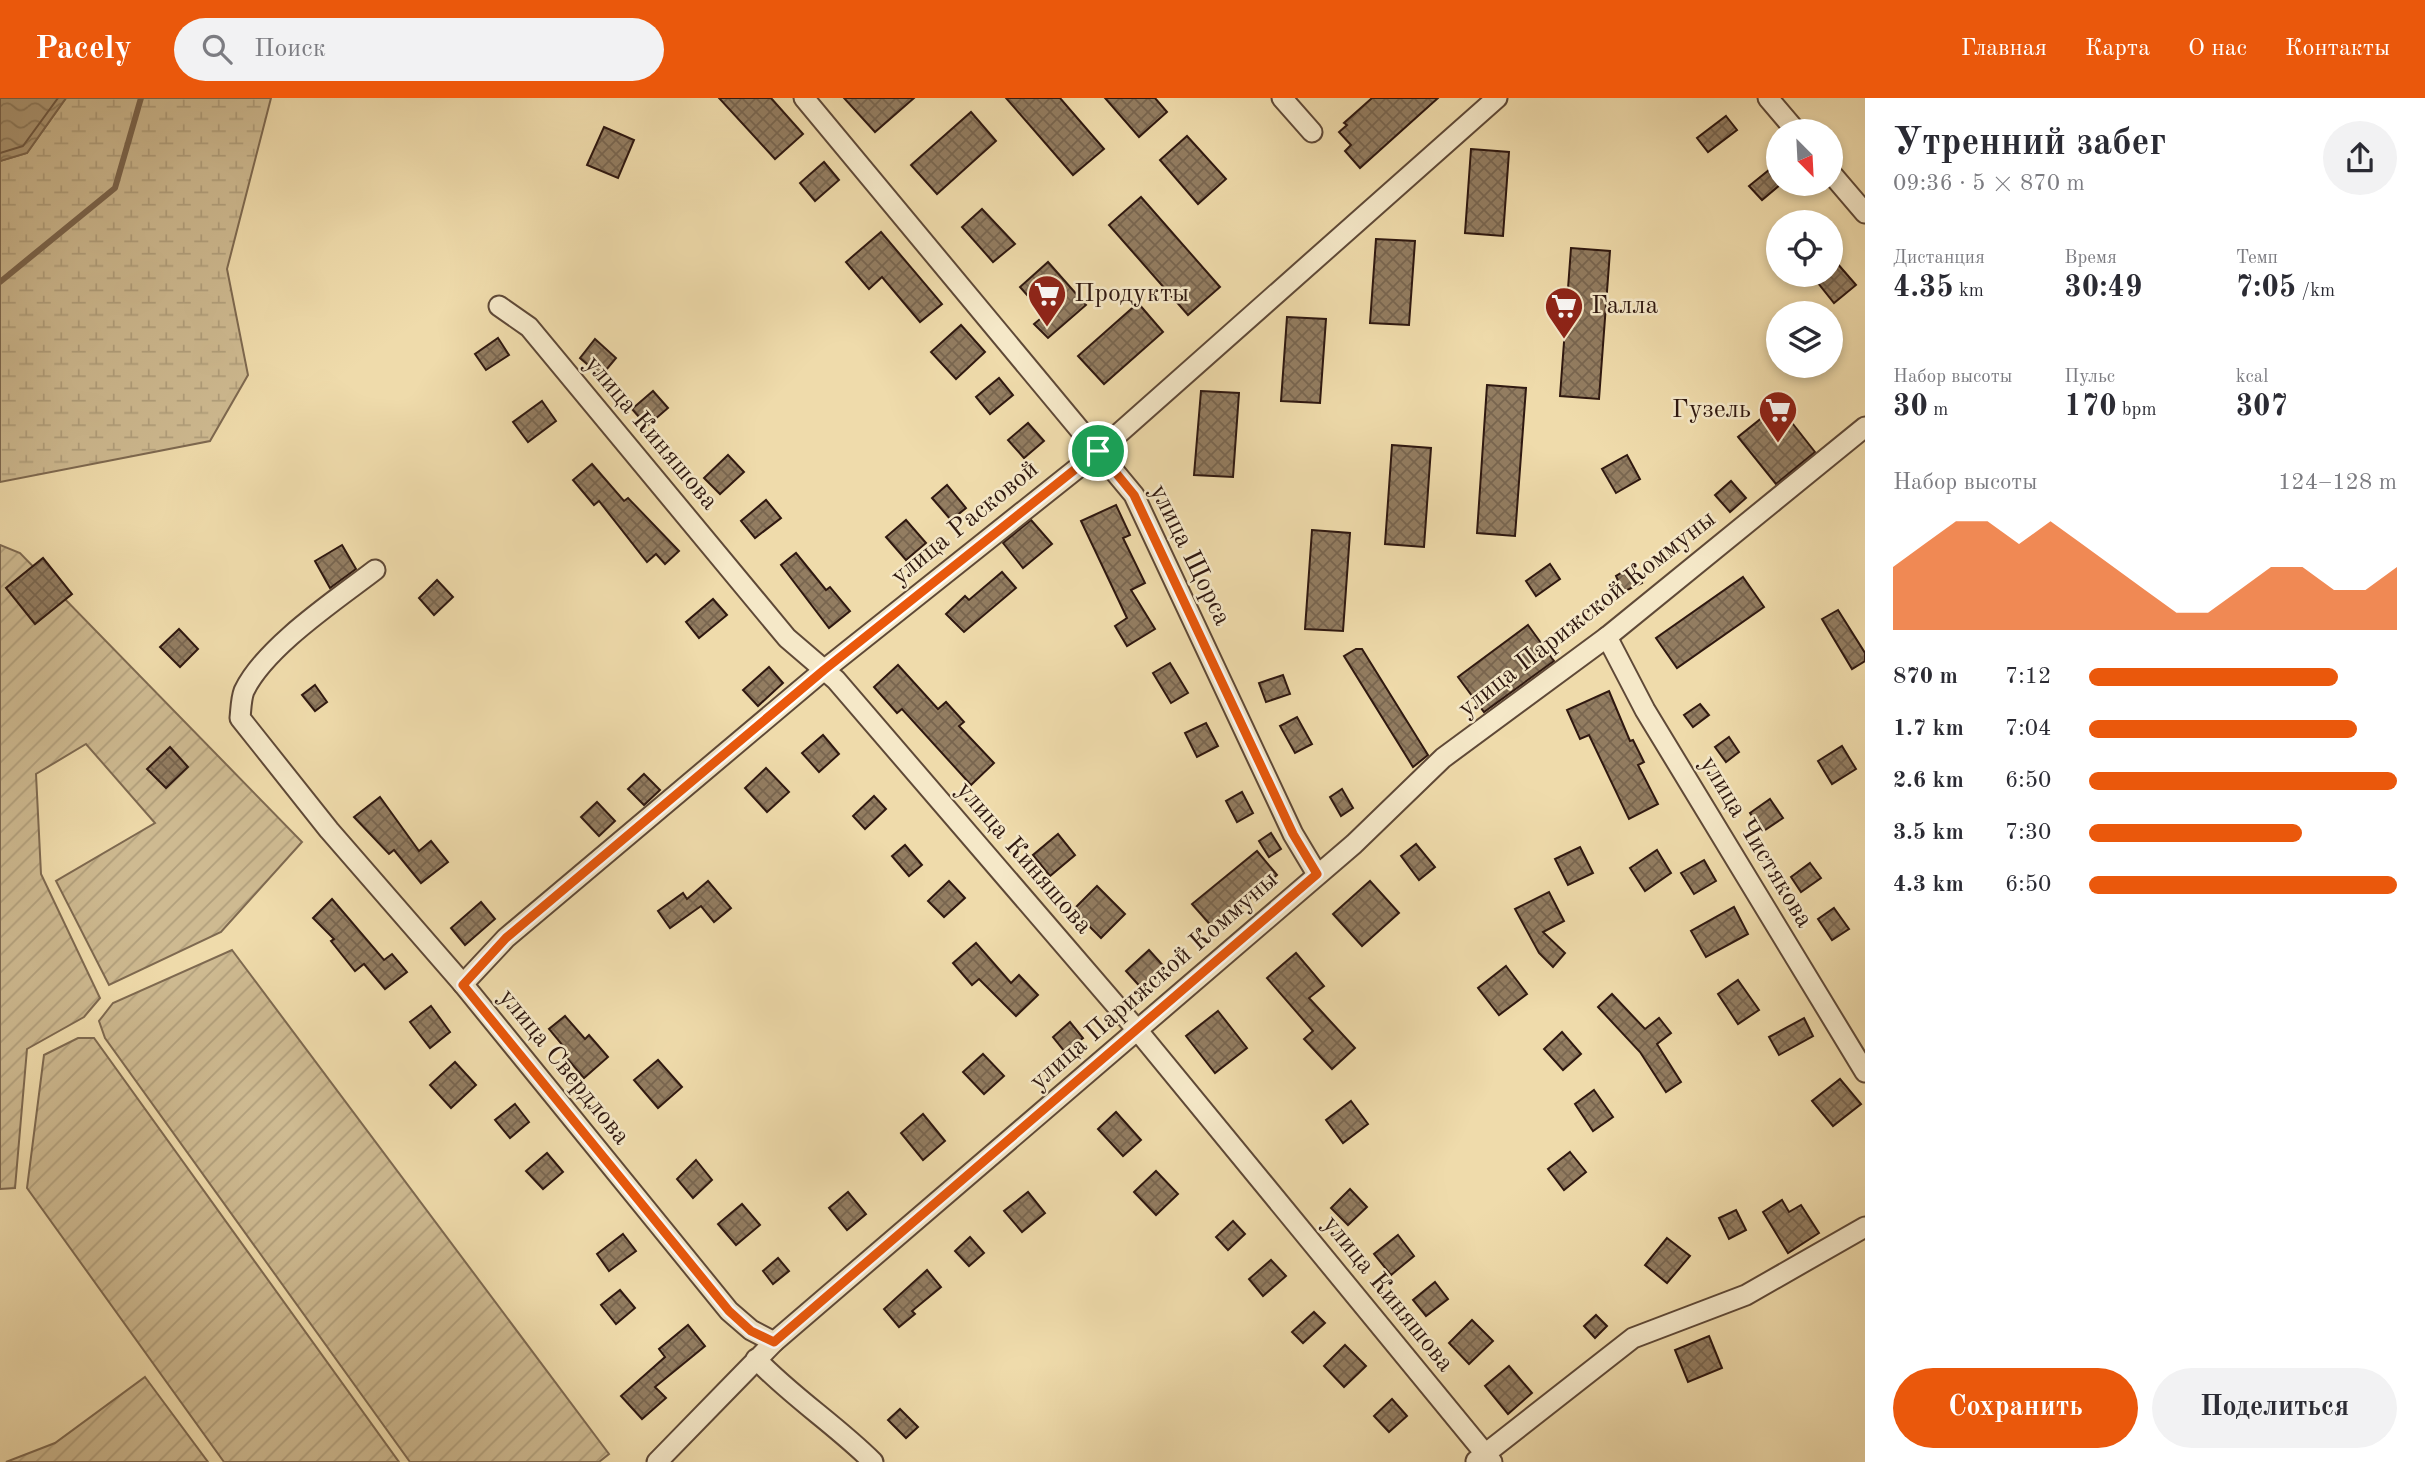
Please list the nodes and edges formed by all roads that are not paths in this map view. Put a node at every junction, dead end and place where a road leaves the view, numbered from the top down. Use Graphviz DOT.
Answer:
graph roads {
  1 [pos="1282,98"];
  2 [pos="1497,98"];
  3 [pos="1768,98"];
  4 [pos="814,101"];
  5 [pos="1786,119"];
  6 [pos="1312,132"];
  7 [pos="1843,187"];
  8 [pos="1865,212"];
  9 [pos="499,306"];
  10 [pos="1865,427"];
  11 [pos="1098,451"];
  12 [pos="375,570"];
  13 [pos="1607,637"];
  14 [pos="824,670"];
  15 [pos="1317,874"];
  16 [pos="463,985"];
  17 [pos="1138,1031"];
  18 [pos="1865,1072"];
  19 [pos="1865,1227"];
  20 [pos="774,1342"];
  21 [pos="756,1359"];
  22 [pos="1484,1459"];
  23 [pos="657,1462"];
  24 [pos="873,1462"];
  1 -- 6 [label="street"];
  2 -- 11 [label="street, улица Расковой"];
  3 -- 5 [label="street"];
  4 -- 11 [label="street, улица Щорса"];
  7 -- 8 [label="street"];
  9 -- 14 [label="street, улица Киняшова"];
  10 -- 13 [label="street, улица Парижской Коммуны"];
  11 -- 14 [label="street, улица Расковой"];
  11 -- 15 [label="street, улица Щорса"];
  12 -- 16 [label="street, улица Свердлова"];
  13 -- 15 [label="street, улица Парижской Коммуны"];
  13 -- 18 [label="street, улица Чистякова"];
  14 -- 16 [label="street, улица Расковой"];
  14 -- 17 [label="street, улица Киняшова"];
  15 -- 17 [label="street, улица Парижской Коммуны"];
  16 -- 20 [label="street, улица Свердлова"];
  17 -- 20 [label="street, улица Парижской Коммуны"];
  17 -- 22 [label="street, улица Киняшова"];
  19 -- 22 [label="street"];
  20 -- 21 [label="street, улица Парижской Коммуны"];
  21 -- 23 [label="street, улица Парижской Коммуны"];
  21 -- 24 [label="street"];
}
